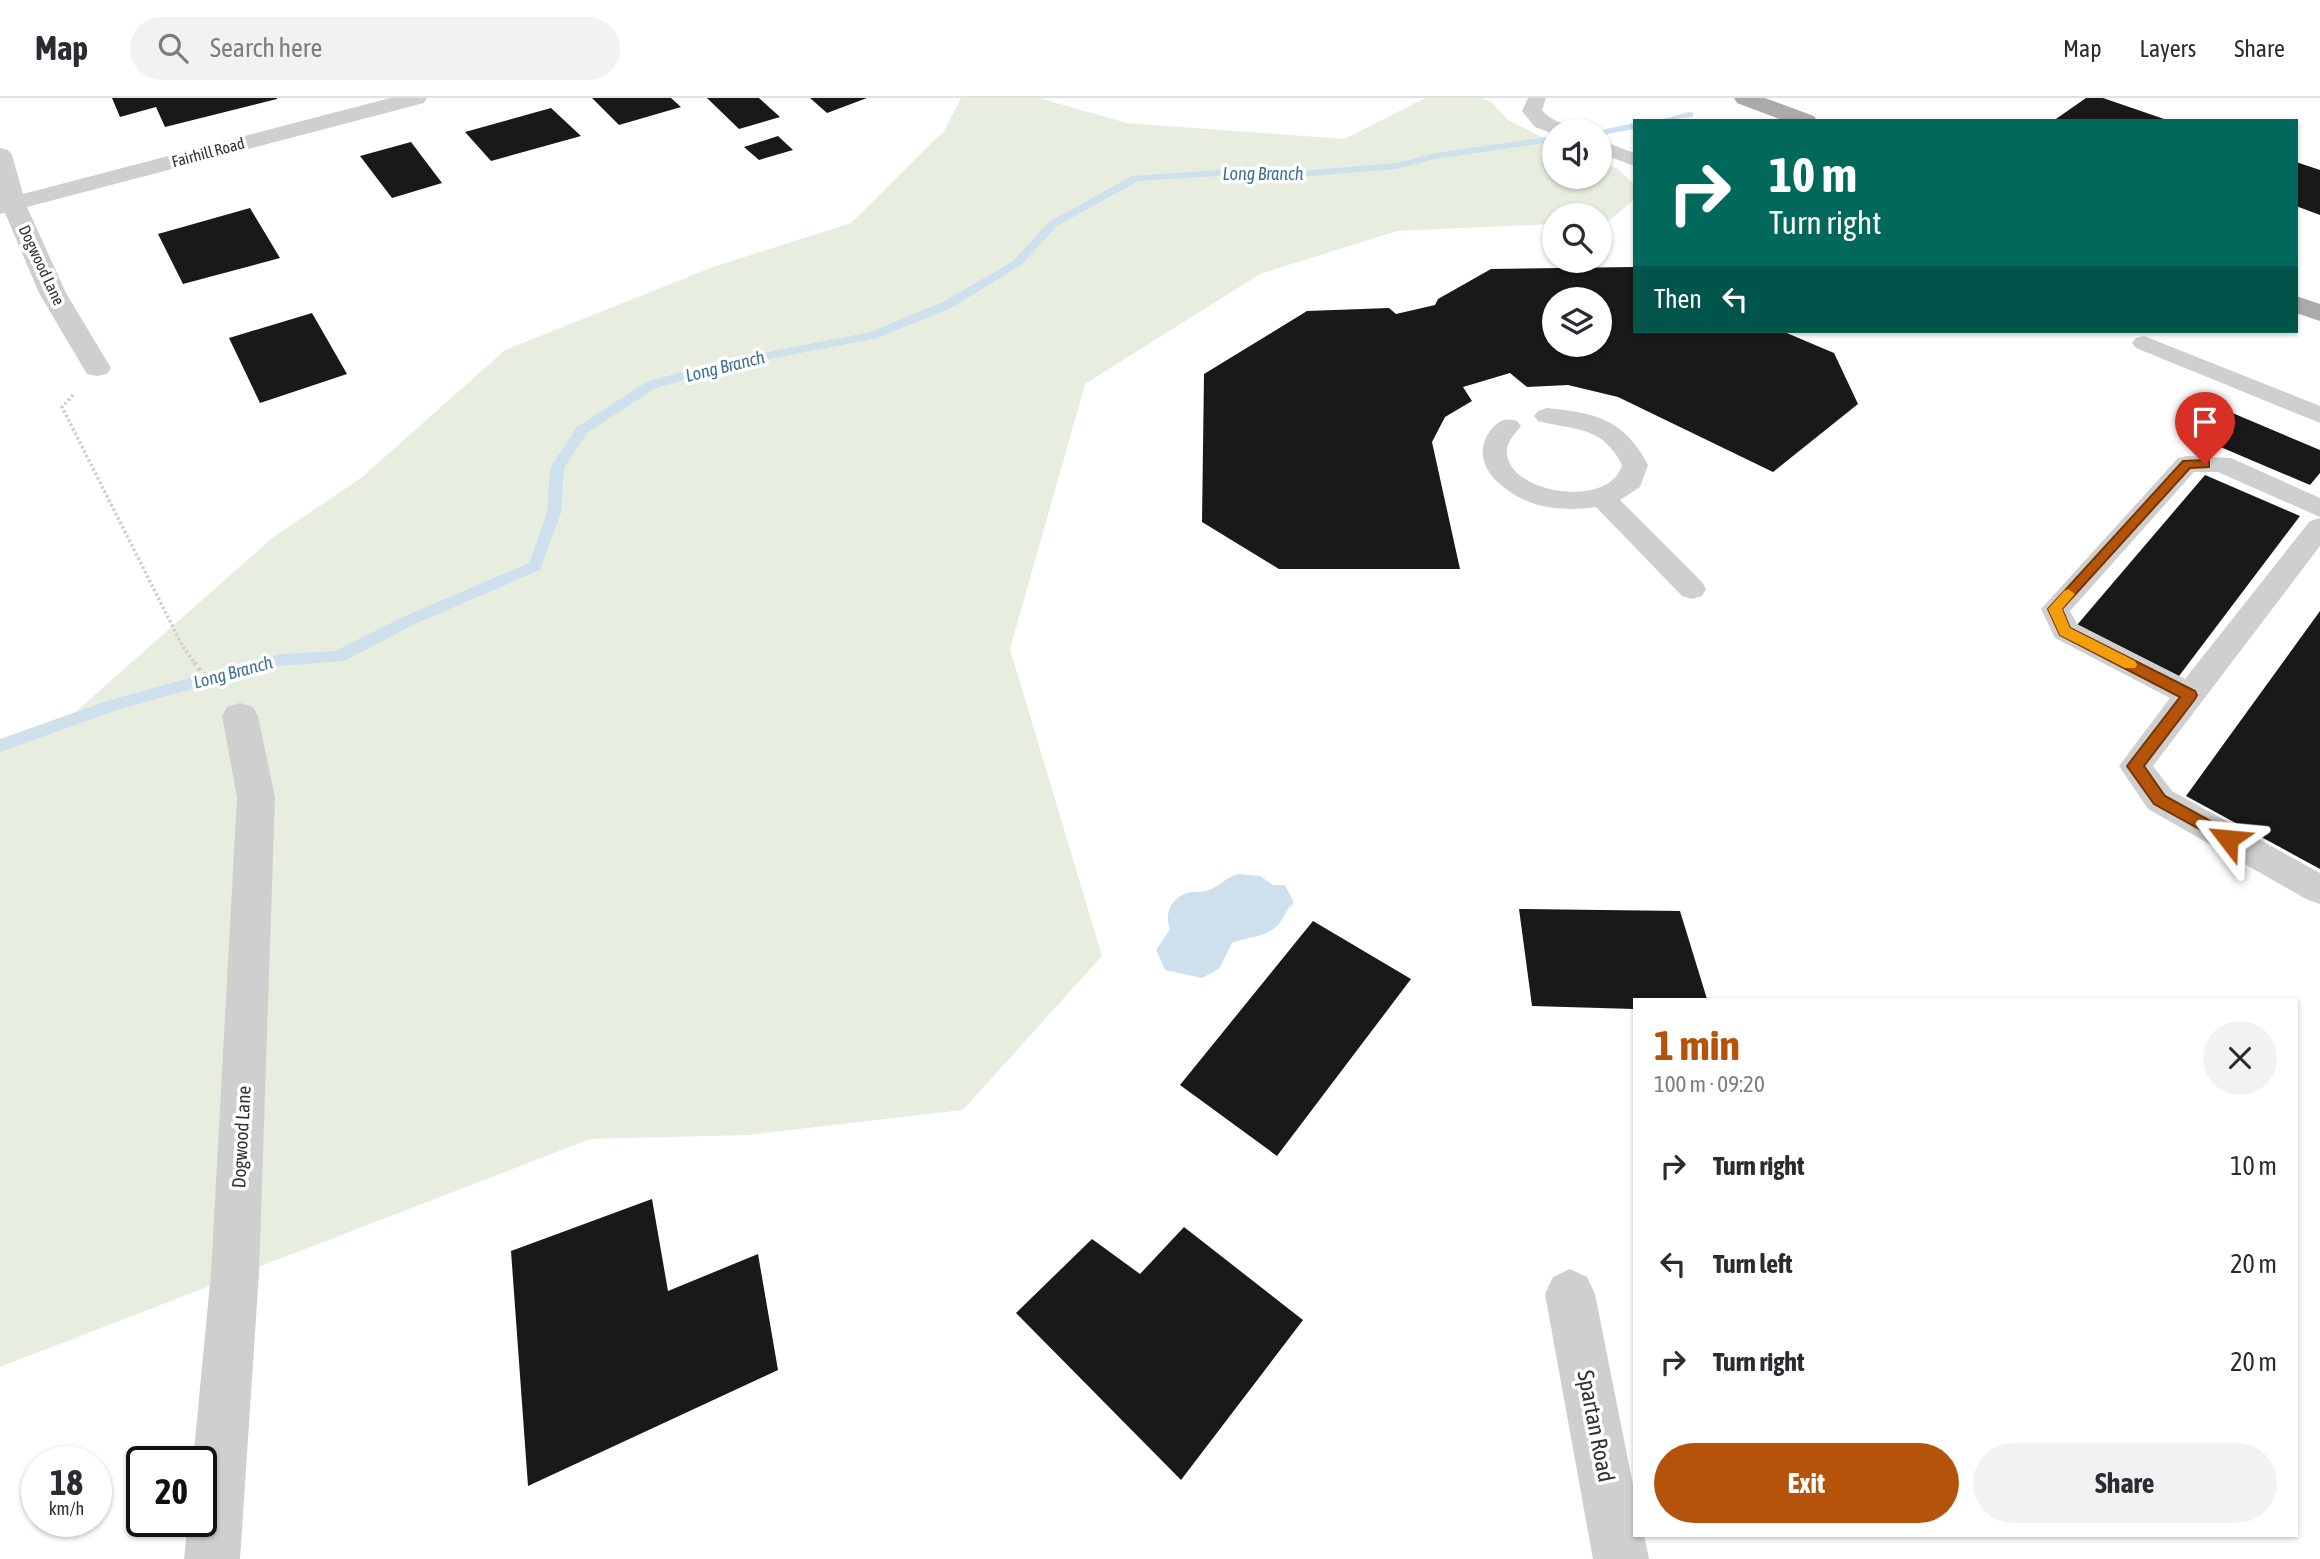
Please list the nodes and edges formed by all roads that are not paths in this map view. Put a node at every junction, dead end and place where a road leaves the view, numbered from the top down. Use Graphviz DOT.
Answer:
graph roads {
  1 [pos="416,98"];
  2 [pos="1537,98"];
  3 [pos="1745,98"];
  4 [pos="1802,119"];
  5 [pos="1542,123"];
  6 [pos="1612,151"];
  7 [pos="0,156"];
  8 [pos="1633,160"];
  9 [pos="7,205"];
  10 [pos="2298,305"];
  11 [pos="2320,313"];
  12 [pos="2144,344"];
  13 [pos="97,368"];
  14 [pos="2320,415"];
  15 [pos="1547,416"];
  16 [pos="1508,426"];
  17 [pos="1604,499"];
  18 [pos="2320,508"];
  19 [pos="2320,527"];
  20 [pos="1692,589"];
  21 [pos="2190,695"];
  22 [pos="226,702"];
  23 [pos="2320,890"];
  24 [pos="1570,1294"];
  25 [pos="212,1559"];
  26 [pos="1621,1559"];
  1 -- 9 [label="street, Fairhill Road"];
  2 -- 5 [label="lane"];
  3 -- 4 [label="main road"];
  6 -- 8 [label="lane"];
  7 -- 9 [label="street, Dogwood Lane"];
  9 -- 13 [label="street, Dogwood Lane"];
  10 -- 11 [label="main road"];
  12 -- 14 [label="lane"];
  15 -- 17 [label="lane"];
  16 -- 17 [label="lane"];
  17 -- 20 [label="lane"];
  18 -- 21 [label="lane"];
  19 -- 21 [label="lane"];
  21 -- 23 [label="lane"];
  22 -- 25 [label="street, Dogwood Lane"];
  24 -- 26 [label="street, Spartan Road"];
}
